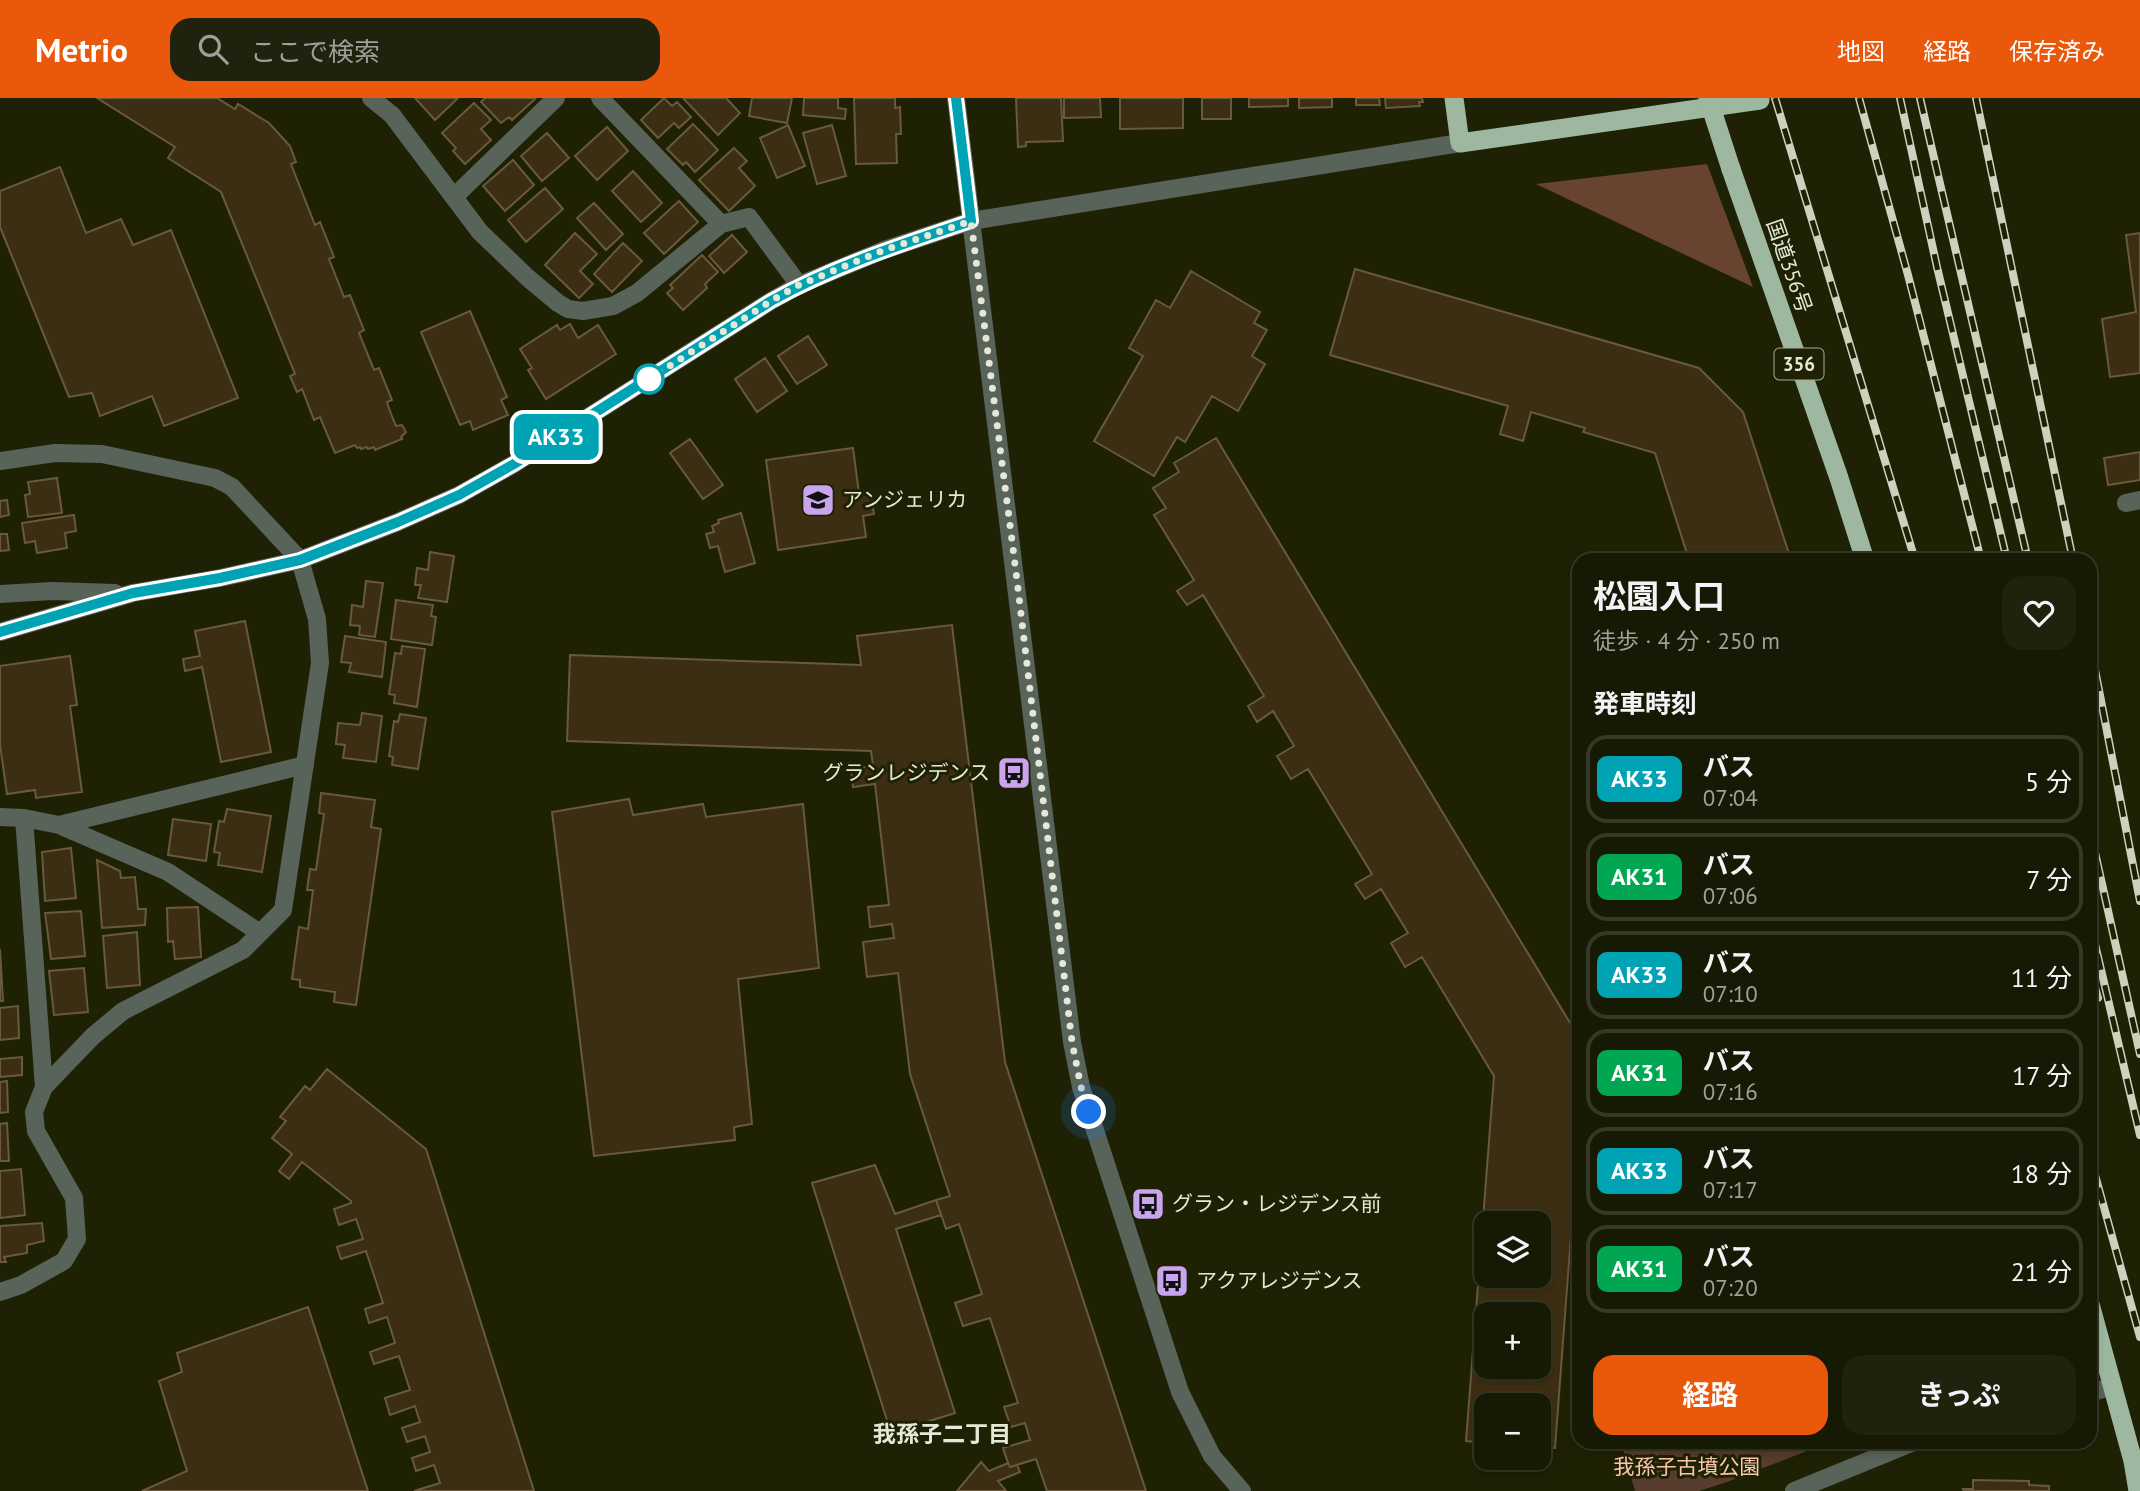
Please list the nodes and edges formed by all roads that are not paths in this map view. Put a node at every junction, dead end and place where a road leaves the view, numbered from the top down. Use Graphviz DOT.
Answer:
graph roads {
  1 [pos="371,98"];
  2 [pos="556,98"];
  3 [pos="600,98"];
  4 [pos="956,98"];
  5 [pos="1454,98"];
  6 [pos="1708,98"];
  7 [pos="1760,100"];
  8 [pos="1460,143"];
  9 [pos="454,196"];
  10 [pos="971,221"];
  11 [pos="721,224"];
  12 [pos="799,285"];
  13 [pos="0,461"];
  14 [pos="1864,553"];
  15 [pos="300,560"];
  16 [pos="133,593"];
  17 [pos="0,594"];
  18 [pos="0,632"];
  19 [pos="305,765"];
  20 [pos="0,817"];
  21 [pos="24,818"];
  22 [pos="59,825"];
  23 [pos="260,933"];
  24 [pos="44,1087"];
  25 [pos="0,1292"];
  26 [pos="2097,1329"];
  27 [pos="2113,1386"];
  28 [pos="2097,1390"];
  29 [pos="1897,1449"];
  30 [pos="1242,1491"];
  31 [pos="1794,1491"];
  32 [pos="2138,1491"];
  1 -- 9 [label="street"];
  2 -- 9 [label="street"];
  3 -- 11 [label="street"];
  4 -- 10 [label="street"];
  5 -- 8 [label="highway"];
  6 -- 14 [label="highway, 国道356号 / 356, bridge"];
  7 -- 8 [label="highway"];
  8 -- 10 [label="street"];
  9 -- 11 [label="street"];
  10 -- 12 [label="street"];
  10 -- 30 [label="street"];
  11 -- 12 [label="street"];
  12 -- 15 [label="street"];
  13 -- 15 [label="street"];
  15 -- 16 [label="street"];
  15 -- 19 [label="street"];
  16 -- 17 [label="street"];
  16 -- 18 [label="street"];
  19 -- 22 [label="street"];
  19 -- 23 [label="street"];
  20 -- 21 [label="street"];
  21 -- 22 [label="street"];
  21 -- 24 [label="street"];
  22 -- 23 [label="street"];
  23 -- 24 [label="street"];
  24 -- 25 [label="street"];
  26 -- 27 [label="highway"];
  27 -- 28 [label="street"];
  27 -- 32 [label="highway"];
  29 -- 31 [label="street"];
}
